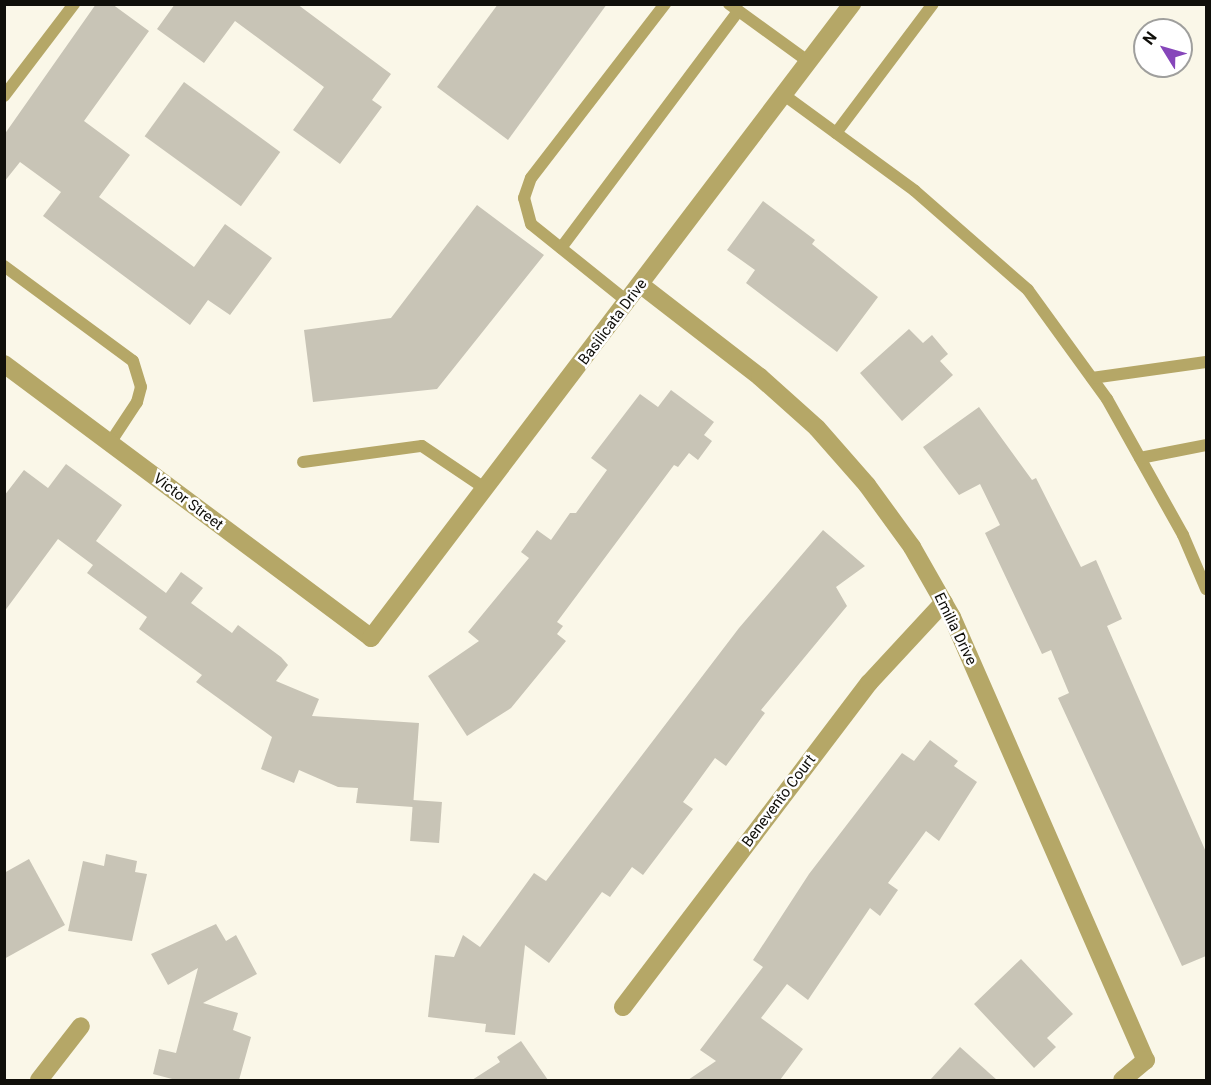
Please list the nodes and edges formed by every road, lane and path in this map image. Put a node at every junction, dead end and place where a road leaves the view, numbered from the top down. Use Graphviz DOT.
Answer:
graph roads {
  1 [pos="74,4"];
  2 [pos="665,4"];
  3 [pos="852,4"];
  4 [pos="933,4"];
  5 [pos="733,8"];
  6 [pos="809,62"];
  7 [pos="784,95"];
  8 [pos="4,96"];
  9 [pos="836,133"];
  10 [pos="561,248"];
  11 [pos="4,266"];
  12 [pos="641,285"];
  13 [pos="628,302"];
  14 [pos="1206,362"];
  15 [pos="8,374"];
  16 [pos="1092,378"];
  17 [pos="110,443"];
  18 [pos="1206,445"];
  19 [pos="1140,458"];
  20 [pos="303,462"];
  21 [pos="486,489"];
  22 [pos="1206,589"];
  23 [pos="944,602"];
  24 [pos="371,638"];
  25 [pos="623,1007"];
  26 [pos="81,1026"];
  27 [pos="39,1080"];
  28 [pos="1122,1080"];
  1 -- 8 [label="lane"];
  2 -- 10 [label="lane"];
  3 -- 6 [label="street, Basilicata Drive"];
  4 -- 9 [label="lane"];
  5 -- 6 [label="lane"];
  5 -- 10 [label="lane"];
  6 -- 7 [label="street, Basilicata Drive"];
  7 -- 9 [label="lane"];
  7 -- 12 [label="street, Basilicata Drive"];
  9 -- 16 [label="lane"];
  10 -- 13 [label="lane"];
  11 -- 17 [label="lane"];
  12 -- 13 [label="street, Basilicata Drive"];
  12 -- 23 [label="street, Emilia Drive"];
  13 -- 21 [label="street, Basilicata Drive"];
  14 -- 16 [label="lane"];
  15 -- 17 [label="street, Victor Street"];
  16 -- 19 [label="lane"];
  17 -- 24 [label="street, Victor Street"];
  18 -- 19 [label="lane"];
  19 -- 22 [label="lane"];
  20 -- 21 [label="lane"];
  21 -- 24 [label="street, Basilicata Drive"];
  23 -- 25 [label="street, Benevento Court"];
  23 -- 28 [label="street, Emilia Drive"];
  26 -- 27 [label="street"];
}
